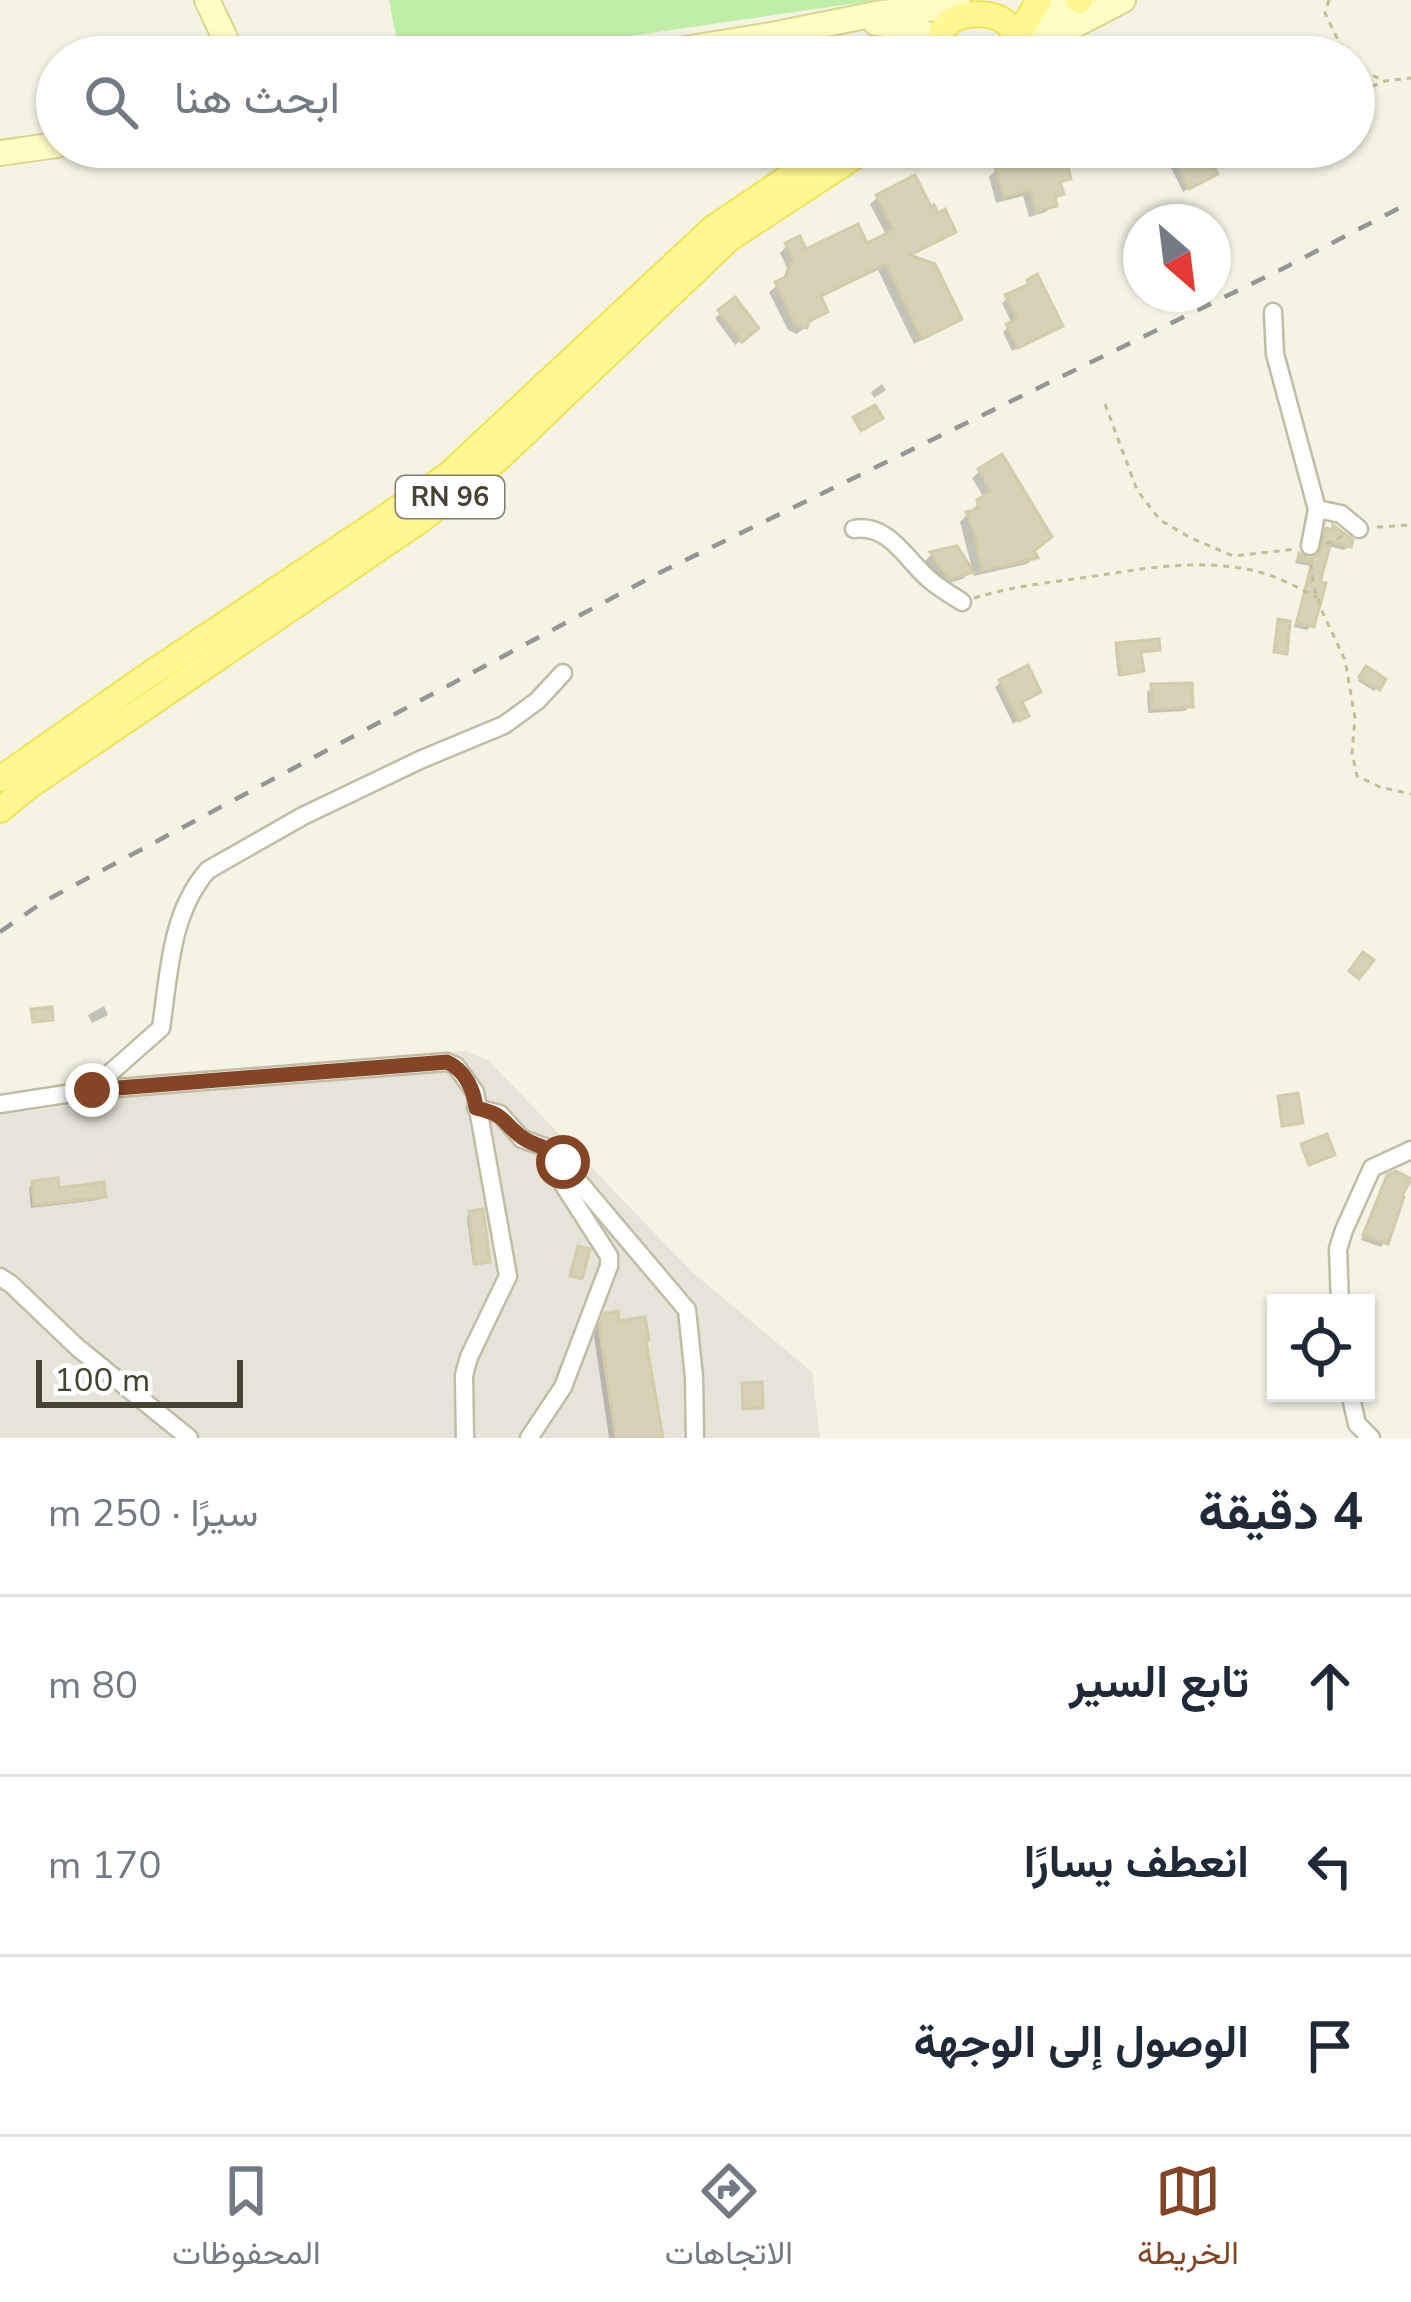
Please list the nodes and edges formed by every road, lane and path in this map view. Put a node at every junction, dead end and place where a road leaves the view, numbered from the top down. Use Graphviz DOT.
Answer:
graph roads {
  1 [pos="207,0"];
  2 [pos="1039,0"];
  3 [pos="1080,0"];
  4 [pos="1123,0"];
  5 [pos="1329,0"];
  6 [pos="969,2"];
  7 [pos="843,20"];
  8 [pos="224,36"];
  9 [pos="753,36"];
  10 [pos="917,36"];
  11 [pos="942,36"];
  12 [pos="1013,36"];
  13 [pos="1018,36"];
  14 [pos="1024,36"];
  15 [pos="1030,36"];
  16 [pos="1336,36"];
  17 [pos="1375,77"];
  18 [pos="1411,78"];
  19 [pos="1385,81"];
  20 [pos="1375,85"];
  21 [pos="36,148"];
  22 [pos="0,153"];
  23 [pos="802,168"];
  24 [pos="837,168"];
  25 [pos="1273,312"];
  26 [pos="1105,404"];
  27 [pos="1317,509"];
  28 [pos="1411,525"];
  29 [pos="854,529"];
  30 [pos="1359,529"];
  31 [pos="1311,548"];
  32 [pos="1317,597"];
  33 [pos="962,602"];
  34 [pos="563,673"];
  35 [pos="0,779"];
  36 [pos="1411,794"];
  37 [pos="0,810"];
  38 [pos="92,1090"];
  39 [pos="0,1104"];
  40 [pos="476,1108"];
  41 [pos="1411,1150"];
  42 [pos="563,1162"];
  43 [pos="0,1277"];
  44 [pos="1340,1294"];
  45 [pos="1352,1402"];
  46 [pos="189,1438"];
  47 [pos="465,1438"];
  48 [pos="529,1438"];
  49 [pos="695,1438"];
  50 [pos="1371,1438"];
  1 -- 8 [label="main road"];
  2 -- 13 [label="main road"];
  3 -- 14 [label="main road"];
  4 -- 15 [label="main road"];
  5 -- 16 [label="path"];
  6 -- 7 [label="main road"];
  6 -- 11 [label="main road"];
  6 -- 12 [label="main road"];
  7 -- 9 [label="main road"];
  7 -- 10 [label="main road"];
  17 -- 19 [label="path"];
  18 -- 19 [label="path"];
  19 -- 20 [label="path"];
  21 -- 22 [label="main road"];
  23 -- 35 [label="main road, RN 96"];
  24 -- 37 [label="main road, RN 96"];
  25 -- 27 [label="street"];
  26 -- 31 [label="path"];
  27 -- 30 [label="street"];
  27 -- 31 [label="street"];
  28 -- 30 [label="path"];
  29 -- 33 [label="street"];
  30 -- 31 [label="path"];
  31 -- 32 [label="path"];
  32 -- 33 [label="path"];
  32 -- 36 [label="path"];
  34 -- 38 [label="street"];
  38 -- 39 [label="street"];
  38 -- 40 [label="street"];
  40 -- 42 [label="street"];
  40 -- 47 [label="street"];
  41 -- 44 [label="street"];
  42 -- 48 [label="street"];
  42 -- 49 [label="street"];
  43 -- 46 [label="street"];
  45 -- 50 [label="street"];
}
